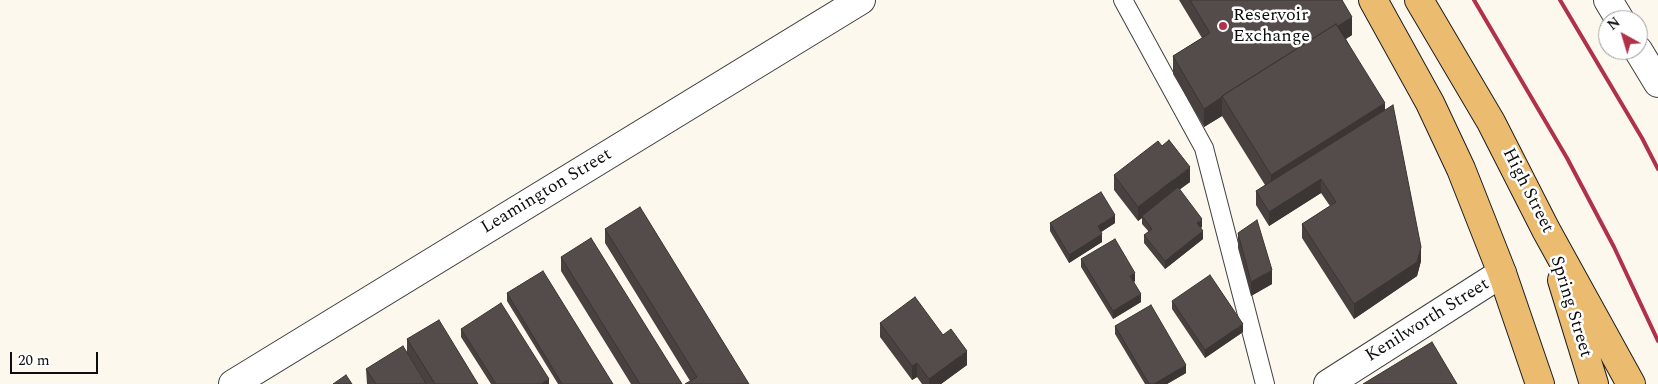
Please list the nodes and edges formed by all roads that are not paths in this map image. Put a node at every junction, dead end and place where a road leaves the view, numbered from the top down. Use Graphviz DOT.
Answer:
graph roads {
  1 [pos="861,0"];
  2 [pos="1123,0"];
  3 [pos="1373,0"];
  4 [pos="1419,0"];
  5 [pos="1644,60"];
  6 [pos="1658,83"];
  7 [pos="1546,230"];
  8 [pos="1502,273"];
  9 [pos="1535,379"];
  10 [pos="233,384"];
  11 [pos="1265,384"];
  12 [pos="1328,384"];
  13 [pos="1594,384"];
  14 [pos="1631,384"];
  1 -- 10 [label="street, Leamington Street"];
  2 -- 11 [label="lane"];
  3 -- 8 [label="main road"];
  4 -- 7 [label="main road, High Street"];
  5 -- 6 [label="street"];
  7 -- 13 [label="main road, Spring Street"];
  7 -- 14 [label="main road, High Street"];
  8 -- 9 [label="main road"];
  8 -- 12 [label="street, Kenilworth Street"];
}
